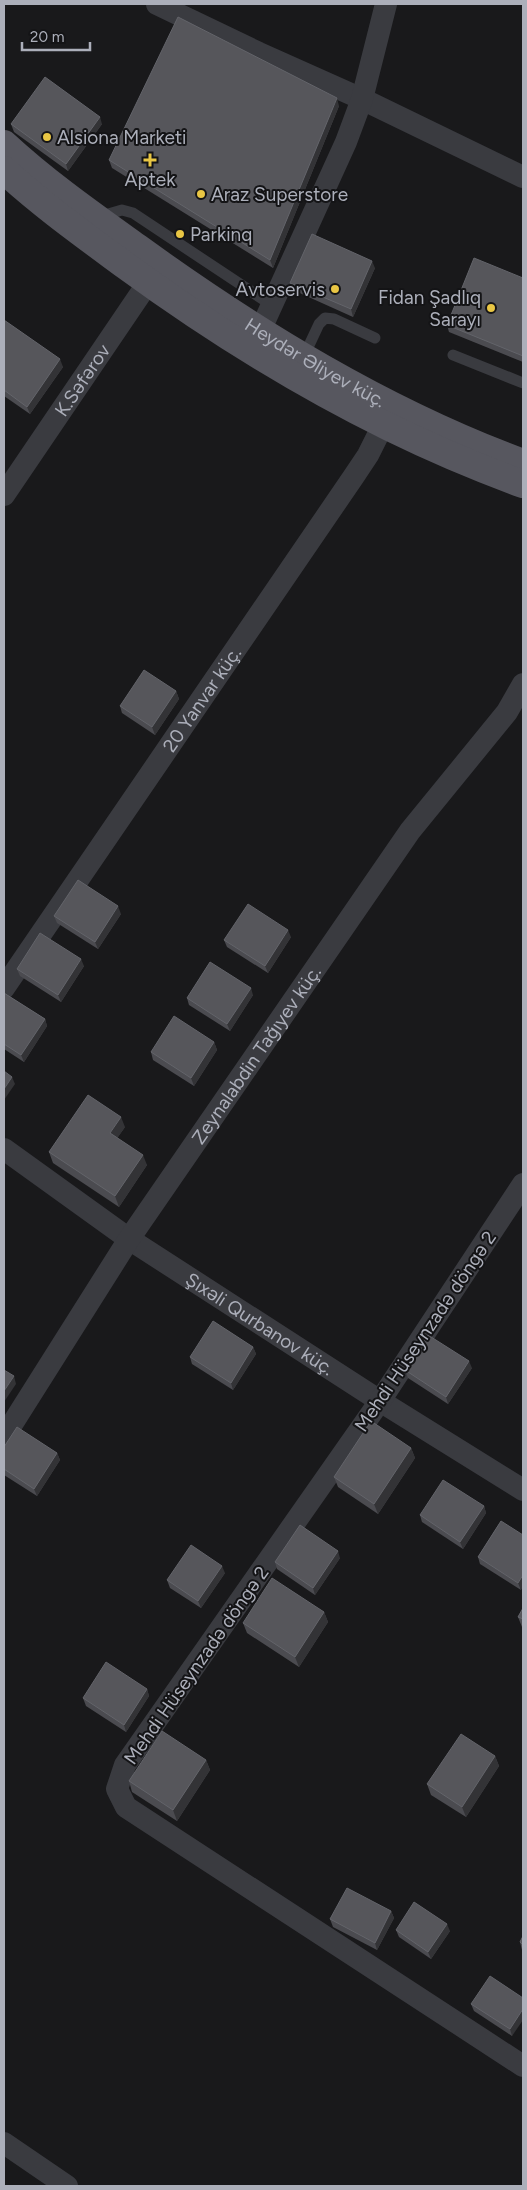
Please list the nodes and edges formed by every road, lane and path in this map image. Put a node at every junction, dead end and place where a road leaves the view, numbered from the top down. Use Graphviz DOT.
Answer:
graph roads {
  1 [pos="156,4"];
  2 [pos="386,4"];
  3 [pos="362,99"];
  4 [pos="4,144"];
  5 [pos="5,172"];
  6 [pos="523,177"];
  7 [pos="95,218"];
  8 [pos="154,273"];
  9 [pos="272,306"];
  10 [pos="260,331"];
  11 [pos="375,338"];
  12 [pos="453,355"];
  13 [pos="304,356"];
  14 [pos="523,383"];
  15 [pos="388,415"];
  16 [pos="523,463"];
  17 [pos="523,484"];
  18 [pos="4,495"];
  19 [pos="523,684"];
  20 [pos="4,988"];
  21 [pos="4,1149"];
  22 [pos="523,1184"];
  23 [pos="129,1239"];
  24 [pos="380,1401"];
  25 [pos="4,1437"];
  26 [pos="523,1490"];
  27 [pos="523,2066"];
  28 [pos="4,2143"];
  29 [pos="67,2186"];
  1 -- 3 [label="street"];
  2 -- 3 [label="street"];
  3 -- 6 [label="street"];
  3 -- 9 [label="street"];
  4 -- 7 [label="main road, Heydər Əliyev küç."];
  5 -- 8 [label="main road, Heydər Əliyev küç."];
  7 -- 8 [label="main road, Heydər Əliyev küç."];
  7 -- 9 [label="lane"];
  8 -- 10 [label="main road, Heydər Əliyev küç."];
  8 -- 15 [label="main road, Heydər Əliyev küç."];
  8 -- 18 [label="street, K.Səfərov"];
  9 -- 10 [label="street"];
  10 -- 13 [label="main road, Heydər Əliyev küç."];
  11 -- 13 [label="lane"];
  12 -- 14 [label="lane"];
  13 -- 15 [label="main road, Heydər Əliyev küç."];
  15 -- 16 [label="main road, Heydər Əliyev küç."];
  15 -- 17 [label="main road, Heydər Əliyev küç."];
  15 -- 20 [label="street, 20 Yanvar küç."];
  19 -- 23 [label="street, Zeynalabdin Tağıyev küç."];
  21 -- 23 [label="street, Şıxəli Qurbanov küç."];
  22 -- 24 [label="street, Mehdi Hüseynzadə döngə 2"];
  23 -- 24 [label="street, Şıxəli Qurbanov küç."];
  23 -- 25 [label="street, Zeynalabdin Tağıyev küç."];
  24 -- 26 [label="street, Şıxəli Qurbanov küç."];
  24 -- 27 [label="street, Mehdi Hüseynzadə döngə 2"];
  28 -- 29 [label="street"];
}
